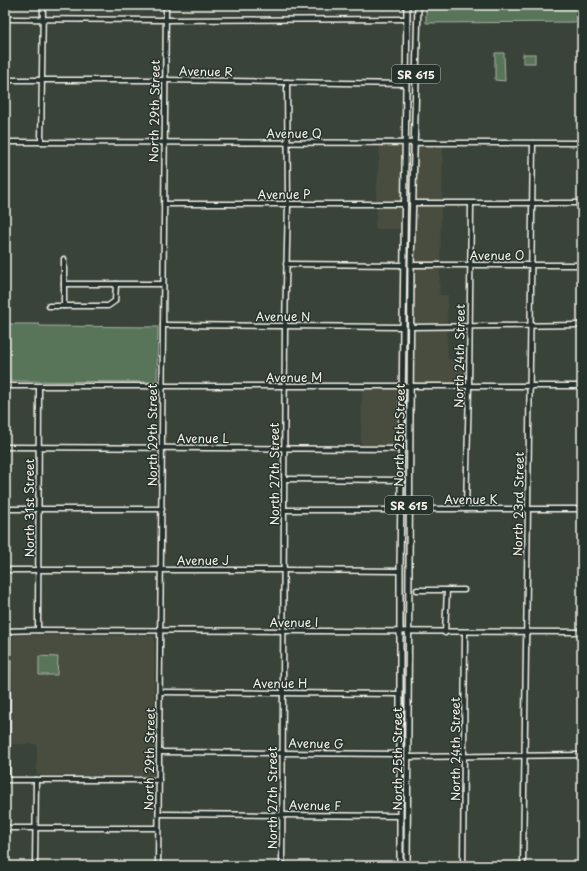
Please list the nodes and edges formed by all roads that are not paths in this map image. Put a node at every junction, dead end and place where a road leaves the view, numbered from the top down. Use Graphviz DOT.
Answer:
graph roads {
  1 [pos="43,5"];
  2 [pos="166,5"];
  3 [pos="407,5"];
  4 [pos="418,5"];
  5 [pos="5,19"];
  6 [pos="42,19"];
  7 [pos="407,19"];
  8 [pos="165,20"];
  9 [pos="5,80"];
  10 [pos="165,80"];
  11 [pos="41,81"];
  12 [pos="287,82"];
  13 [pos="406,84"];
  14 [pos="5,142"];
  15 [pos="41,142"];
  16 [pos="164,142"];
  17 [pos="288,143"];
  18 [pos="405,143"];
  19 [pos="413,143"];
  20 [pos="533,143"];
  21 [pos="582,143"];
  22 [pos="412,203"];
  23 [pos="532,203"];
  24 [pos="582,203"];
  25 [pos="164,204"];
  26 [pos="288,204"];
  27 [pos="405,204"];
  28 [pos="471,204"];
  29 [pos="405,216"];
  30 [pos="64,259"];
  31 [pos="286,264"];
  32 [pos="404,265"];
  33 [pos="411,265"];
  34 [pos="470,265"];
  35 [pos="532,265"];
  36 [pos="582,265"];
  37 [pos="64,284"];
  38 [pos="116,284"];
  39 [pos="163,284"];
  40 [pos="49,306"];
  41 [pos="64,306"];
  42 [pos="163,325"];
  43 [pos="582,325"];
  44 [pos="285,326"];
  45 [pos="470,326"];
  46 [pos="403,327"];
  47 [pos="410,327"];
  48 [pos="530,327"];
  49 [pos="5,386"];
  50 [pos="162,386"];
  51 [pos="410,386"];
  52 [pos="582,386"];
  53 [pos="39,387"];
  54 [pos="285,387"];
  55 [pos="402,387"];
  56 [pos="469,387"];
  57 [pos="530,387"];
  58 [pos="5,447"];
  59 [pos="39,447"];
  60 [pos="162,448"];
  61 [pos="285,448"];
  62 [pos="401,448"];
  63 [pos="401,458"];
  64 [pos="284,479"];
  65 [pos="401,480"];
  66 [pos="528,508"];
  67 [pos="5,509"];
  68 [pos="39,509"];
  69 [pos="162,509"];
  70 [pos="409,509"];
  71 [pos="466,509"];
  72 [pos="582,509"];
  73 [pos="284,510"];
  74 [pos="401,510"];
  75 [pos="5,570"];
  76 [pos="38,570"];
  77 [pos="161,570"];
  78 [pos="284,570"];
  79 [pos="400,571"];
  80 [pos="417,590"];
  81 [pos="446,590"];
  82 [pos="464,590"];
  83 [pos="38,630"];
  84 [pos="6,631"];
  85 [pos="161,631"];
  86 [pos="283,632"];
  87 [pos="400,632"];
  88 [pos="408,632"];
  89 [pos="445,632"];
  90 [pos="465,632"];
  91 [pos="582,632"];
  92 [pos="525,633"];
  93 [pos="160,692"];
  94 [pos="283,694"];
  95 [pos="400,694"];
  96 [pos="400,706"];
  97 [pos="159,752"];
  98 [pos="282,752"];
  99 [pos="400,754"];
  100 [pos="582,755"];
  101 [pos="465,756"];
  102 [pos="524,756"];
  103 [pos="408,757"];
  104 [pos="6,780"];
  105 [pos="36,780"];
  106 [pos="159,780"];
  107 [pos="159,814"];
  108 [pos="282,814"];
  109 [pos="400,816"];
  110 [pos="5,828"];
  111 [pos="36,828"];
  112 [pos="158,828"];
  113 [pos="35,866"];
  114 [pos="158,866"];
  115 [pos="282,866"];
  116 [pos="400,866"];
  117 [pos="407,866"];
  118 [pos="463,866"];
  119 [pos="523,866"];
  1 -- 6 [label="street"];
  2 -- 8 [label="street, North 29th Street"];
  3 -- 7 [label="main road, North 25th Street / SR 615"];
  4 -- 19 [label="main road, North 25th Street / SR 615"];
  5 -- 6 [label="street"];
  6 -- 8 [label="street"];
  6 -- 11 [label="street"];
  7 -- 8 [label="street"];
  7 -- 13 [label="main road, North 25th Street / SR 615"];
  8 -- 10 [label="street, North 29th Street"];
  9 -- 11 [label="street, Avenue R"];
  10 -- 11 [label="street, Avenue R"];
  10 -- 12 [label="street, Avenue R"];
  10 -- 16 [label="street, North 29th Street"];
  11 -- 15 [label="street"];
  12 -- 13 [label="street, Avenue R"];
  12 -- 17 [label="street, North 27th Street"];
  13 -- 18 [label="main road, North 25th Street / SR 615"];
  14 -- 15 [label="street, Avenue Q"];
  15 -- 16 [label="street, Avenue Q"];
  16 -- 17 [label="street, Avenue Q"];
  16 -- 25 [label="street, North 29th Street"];
  17 -- 18 [label="street, Avenue Q"];
  17 -- 26 [label="street, North 27th Street"];
  18 -- 19 [label="street, Avenue Q"];
  18 -- 27 [label="main road, North 25th Street / SR 615"];
  19 -- 20 [label="street, Avenue Q"];
  19 -- 22 [label="main road, North 25th Street / SR 615"];
  20 -- 21 [label="street, Avenue Q"];
  20 -- 23 [label="street, North 23rd Street"];
  22 -- 28 [label="street"];
  22 -- 33 [label="main road, North 25th Street / SR 615"];
  23 -- 24 [label="street"];
  23 -- 28 [label="street"];
  23 -- 35 [label="street, North 23rd Street"];
  25 -- 26 [label="street, Avenue P"];
  25 -- 39 [label="street, North 29th Street"];
  26 -- 27 [label="street, Avenue P"];
  26 -- 31 [label="street, North 27th Street"];
  27 -- 29 [label="main road, North 25th Street / SR 615"];
  28 -- 34 [label="street, North 24th Street"];
  29 -- 32 [label="main road, North 25th Street / SR 615"];
  29 -- 33 [label="main road"];
  30 -- 37 [label="street"];
  31 -- 32 [label="street"];
  31 -- 44 [label="street, North 27th Street"];
  32 -- 46 [label="main road, North 25th Street / SR 615"];
  33 -- 34 [label="street, Avenue O"];
  33 -- 47 [label="main road, North 25th Street / SR 615"];
  34 -- 35 [label="street, Avenue O"];
  34 -- 45 [label="street, North 24th Street"];
  35 -- 36 [label="street, Avenue O"];
  35 -- 48 [label="street, North 23rd Street"];
  37 -- 38 [label="street"];
  37 -- 41 [label="street"];
  38 -- 39 [label="street"];
  38 -- 41 [label="street"];
  39 -- 42 [label="street, North 29th Street"];
  40 -- 41 [label="street"];
  42 -- 44 [label="street, Avenue N"];
  42 -- 50 [label="street, North 29th Street"];
  43 -- 48 [label="street"];
  44 -- 46 [label="street, Avenue N"];
  44 -- 54 [label="street, North 27th Street"];
  45 -- 47 [label="street"];
  45 -- 48 [label="street"];
  45 -- 56 [label="street, North 24th Street"];
  46 -- 55 [label="main road, North 25th Street / SR 615"];
  47 -- 51 [label="main road, North 25th Street / SR 615"];
  48 -- 57 [label="street, North 23rd Street"];
  49 -- 53 [label="street, Avenue M"];
  50 -- 53 [label="street, Avenue M"];
  50 -- 54 [label="street, Avenue M"];
  50 -- 60 [label="street, North 29th Street"];
  51 -- 55 [label="street, Avenue M"];
  51 -- 56 [label="street, Avenue M"];
  51 -- 70 [label="main road, North 25th Street / SR 615"];
  52 -- 57 [label="street, Avenue M"];
  53 -- 59 [label="street, North 31st Street"];
  54 -- 55 [label="street, Avenue M"];
  54 -- 61 [label="street, North 27th Street"];
  55 -- 62 [label="main road, North 25th Street / SR 615"];
  56 -- 57 [label="street, Avenue M"];
  56 -- 71 [label="street, North 24th Street"];
  57 -- 66 [label="street, North 23rd Street"];
  58 -- 59 [label="street, Avenue L"];
  59 -- 60 [label="street, Avenue L"];
  59 -- 68 [label="street, North 31st Street"];
  60 -- 61 [label="street, Avenue L"];
  60 -- 69 [label="street, North 29th Street"];
  61 -- 62 [label="street, Avenue L"];
  61 -- 64 [label="street, North 27th Street"];
  62 -- 63 [label="main road, North 25th Street / SR 615"];
  63 -- 65 [label="main road, North 25th Street / SR 615"];
  63 -- 70 [label="main road"];
  64 -- 65 [label="street"];
  64 -- 73 [label="street, North 27th Street"];
  65 -- 74 [label="main road, North 25th Street / SR 615"];
  66 -- 71 [label="street, Avenue K"];
  66 -- 72 [label="street, Avenue K"];
  66 -- 92 [label="street, North 23rd Street"];
  67 -- 68 [label="street"];
  68 -- 69 [label="street"];
  68 -- 76 [label="street, North 31st Street"];
  69 -- 77 [label="street, North 29th Street"];
  70 -- 71 [label="street, Avenue K"];
  70 -- 88 [label="main road, North 25th Street / SR 615"];
  73 -- 74 [label="street"];
  73 -- 78 [label="street, North 27th Street"];
  74 -- 79 [label="main road, North 25th Street / SR 615"];
  75 -- 76 [label="street, Avenue J"];
  76 -- 77 [label="street, Avenue J"];
  76 -- 83 [label="street, North 31st Street"];
  77 -- 78 [label="street, Avenue J"];
  77 -- 85 [label="street, North 29th Street"];
  78 -- 79 [label="street, Avenue J"];
  78 -- 86 [label="street, North 27th Street"];
  79 -- 87 [label="main road, North 25th Street / SR 615"];
  80 -- 81 [label="street"];
  81 -- 82 [label="street"];
  81 -- 89 [label="street"];
  83 -- 84 [label="street, Avenue I"];
  83 -- 85 [label="street, Avenue I"];
  84 -- 104 [label="street"];
  85 -- 86 [label="street, Avenue I"];
  85 -- 93 [label="street, North 29th Street"];
  86 -- 87 [label="street, Avenue I"];
  86 -- 94 [label="street, North 27th Street"];
  87 -- 88 [label="street, Avenue I"];
  87 -- 95 [label="main road, North 25th Street / SR 615"];
  88 -- 89 [label="street, Avenue I"];
  88 -- 103 [label="main road, North 25th Street / SR 615"];
  89 -- 90 [label="street, Avenue I"];
  90 -- 92 [label="street, Avenue I"];
  90 -- 101 [label="street, North 24th Street"];
  91 -- 92 [label="street, Avenue I"];
  92 -- 102 [label="street, North 23rd Street"];
  93 -- 94 [label="street, Avenue H"];
  93 -- 97 [label="street, North 29th Street"];
  94 -- 95 [label="street, Avenue H"];
  94 -- 98 [label="street, North 27th Street"];
  95 -- 96 [label="main road, North 25th Street / SR 615"];
  96 -- 99 [label="main road, North 25th Street / SR 615"];
  96 -- 103 [label="main road"];
  97 -- 98 [label="street, Avenue G"];
  97 -- 106 [label="street, North 29th Street"];
  98 -- 99 [label="street, Avenue G"];
  98 -- 108 [label="street, North 27th Street"];
  99 -- 109 [label="main road, North 25th Street / SR 615"];
  100 -- 102 [label="street"];
  101 -- 102 [label="street"];
  101 -- 103 [label="street"];
  101 -- 118 [label="street, North 24th Street"];
  102 -- 119 [label="street, North 23rd Street"];
  103 -- 117 [label="main road, North 25th Street / SR 615"];
  104 -- 105 [label="street"];
  105 -- 106 [label="street"];
  105 -- 111 [label="street"];
  106 -- 107 [label="street, North 29th Street"];
  107 -- 108 [label="street, Avenue F"];
  107 -- 112 [label="street, North 29th Street"];
  108 -- 109 [label="street, Avenue F"];
  108 -- 115 [label="street, North 27th Street"];
  109 -- 116 [label="main road, North 25th Street / SR 615"];
  109 -- 117 [label="main road"];
  110 -- 111 [label="street"];
  111 -- 112 [label="street"];
  111 -- 113 [label="street"];
  112 -- 114 [label="street, North 29th Street"];
}
